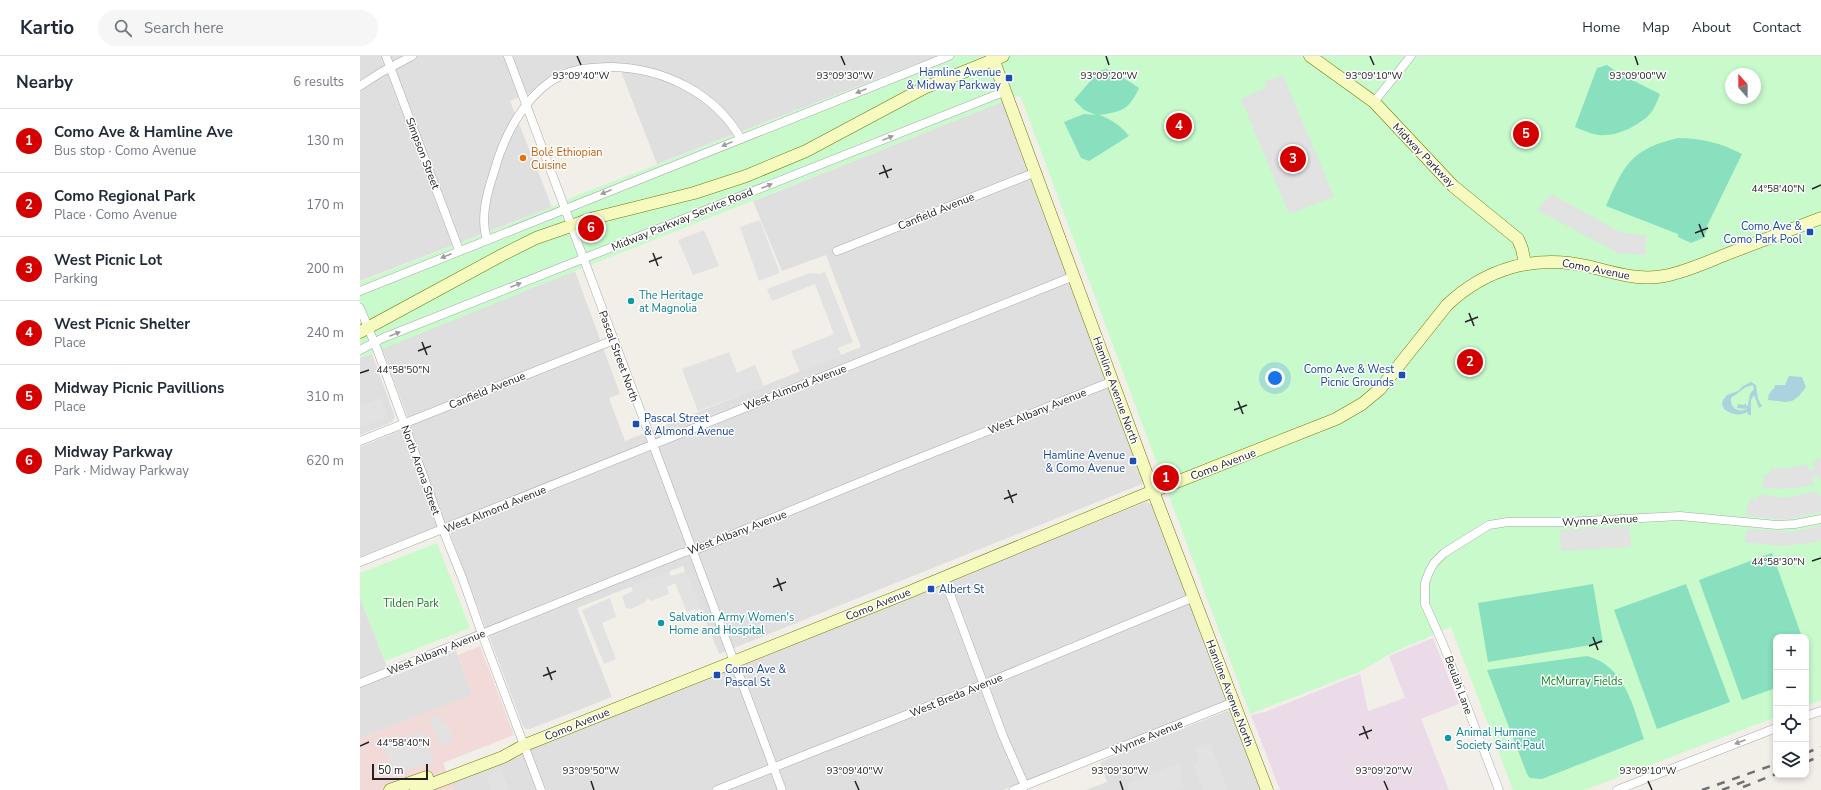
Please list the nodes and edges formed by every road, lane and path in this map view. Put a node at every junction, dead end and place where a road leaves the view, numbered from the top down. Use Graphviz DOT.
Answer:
graph roads {
  1 [pos="386,56"];
  2 [pos="412,56"];
  3 [pos="508,56"];
  4 [pos="949,56"];
  5 [pos="1310,56"];
  6 [pos="1411,56"];
  7 [pos="996,57"];
  8 [pos="390,67"];
  9 [pos="360,86"];
  10 [pos="1006,91"];
  11 [pos="1374,102"];
  12 [pos="526,105"];
  13 [pos="741,139"];
  14 [pos="1036,172"];
  15 [pos="565,209"];
  16 [pos="1821,218"];
  17 [pos="571,225"];
  18 [pos="487,240"];
  19 [pos="460,250"];
  20 [pos="837,251"];
  21 [pos="583,258"];
  22 [pos="1525,263"];
  23 [pos="1074,276"];
  24 [pos="360,291"];
  25 [pos="360,308"];
  26 [pos="364,330"];
  27 [pos="614,340"];
  28 [pos="374,343"];
  29 [pos="360,350"];
  30 [pos="1113,381"];
  31 [pos="404,423"];
  32 [pos="360,441"];
  33 [pos="652,446"];
  34 [pos="1153,491"];
  35 [pos="1821,519"];
  36 [pos="443,530"];
  37 [pos="692,550"];
  38 [pos="360,562"];
  39 [pos="944,578"];
  40 [pos="1194,597"];
  41 [pos="1425,604"];
  42 [pos="482,634"];
  43 [pos="733,662"];
  44 [pos="360,683"];
  45 [pos="983,684"];
  46 [pos="1234,702"];
  47 [pos="1821,710"];
  48 [pos="1809,715"];
  49 [pos="1773,729"];
  50 [pos="525,745"];
  51 [pos="773,767"];
  52 [pos="1025,786"];
  53 [pos="390,790"];
  54 [pos="416,790"];
  55 [pos="541,790"];
  56 [pos="717,790"];
  57 [pos="782,790"];
  58 [pos="1014,790"];
  59 [pos="1267,790"];
  60 [pos="1499,790"];
  61 [pos="1617,790"];
  1 -- 8 [label="street, Simpson Street"];
  2 -- 8 [label="street"];
  3 -- 12 [label="street, Pascal Street North"];
  4 -- 13 [label="street, one-way"];
  5 -- 11 [label="street, Midway Parkway"];
  6 -- 11 [label="street"];
  7 -- 10 [label="street, Hamline Avenue North"];
  7 -- 17 [label="street"];
  8 -- 9 [label="street"];
  8 -- 19 [label="street, Simpson Street"];
  10 -- 14 [label="street, Hamline Avenue North"];
  21 -- 10 [label="street, Midway Parkway Service Road, one-way"];
  11 -- 22 [label="street, Midway Parkway"];
  12 -- 13 [label="street"];
  12 -- 15 [label="street, Pascal Street North"];
  12 -- 18 [label="street"];
  13 -- 15 [label="street, one-way"];
  14 -- 20 [label="street, Canfield Avenue"];
  14 -- 23 [label="street, Hamline Avenue North"];
  15 -- 17 [label="street, Pascal Street North"];
  15 -- 18 [label="street"];
  16 -- 22 [label="street, Como Avenue"];
  17 -- 21 [label="street, Pascal Street North"];
  17 -- 26 [label="street"];
  18 -- 19 [label="street"];
  19 -- 24 [label="street, one-way"];
  21 -- 27 [label="street, Pascal Street North"];
  28 -- 21 [label="street, Midway Parkway Service Road, one-way"];
  22 -- 34 [label="street, Como Avenue"];
  23 -- 30 [label="street, Hamline Avenue North"];
  23 -- 33 [label="street, West Almond Avenue"];
  25 -- 26 [label="street, North Arona Street"];
  26 -- 28 [label="street, North Arona Street"];
  27 -- 31 [label="street, Canfield Avenue"];
  27 -- 33 [label="street, Pascal Street North"];
  28 -- 29 [label="street, Midway Parkway Service Road"];
  28 -- 31 [label="street, North Arona Street"];
  30 -- 34 [label="street, Hamline Avenue North"];
  30 -- 37 [label="street, West Albany Avenue"];
  31 -- 32 [label="street, Canfield Avenue"];
  31 -- 36 [label="street, North Arona Street"];
  33 -- 36 [label="street, West Almond Avenue"];
  33 -- 37 [label="street, Pascal Street North"];
  34 -- 39 [label="street, Como Avenue"];
  34 -- 40 [label="street, Hamline Avenue North"];
  35 -- 41 [label="street, Wynne Avenue"];
  36 -- 38 [label="street, West Almond Avenue"];
  36 -- 42 [label="street, North Arona Street"];
  37 -- 42 [label="street, West Albany Avenue"];
  37 -- 43 [label="street, Pascal Street North"];
  39 -- 43 [label="street, Como Avenue"];
  39 -- 45 [label="street"];
  40 -- 45 [label="street, West Breda Avenue"];
  40 -- 46 [label="street, Hamline Avenue North"];
  41 -- 60 [label="street, Beulah Lane"];
  42 -- 44 [label="street, West Albany Avenue"];
  42 -- 50 [label="street, North Arona Street"];
  43 -- 50 [label="street, Como Avenue"];
  43 -- 51 [label="street, Pascal Street North"];
  45 -- 51 [label="street, West Breda Avenue"];
  45 -- 52 [label="street"];
  46 -- 52 [label="street, Wynne Avenue"];
  46 -- 59 [label="street, Hamline Avenue North"];
  47 -- 48 [label="street"];
  49 -- 61 [label="street, one-way"];
  50 -- 53 [label="street, Como Avenue"];
  50 -- 54 [label="street, Como Avenue"];
  50 -- 55 [label="street, North Arona Street"];
  51 -- 56 [label="street, West Breda Avenue"];
  51 -- 57 [label="street, Pascal Street North"];
  52 -- 58 [label="street, Wynne Avenue"];
}
